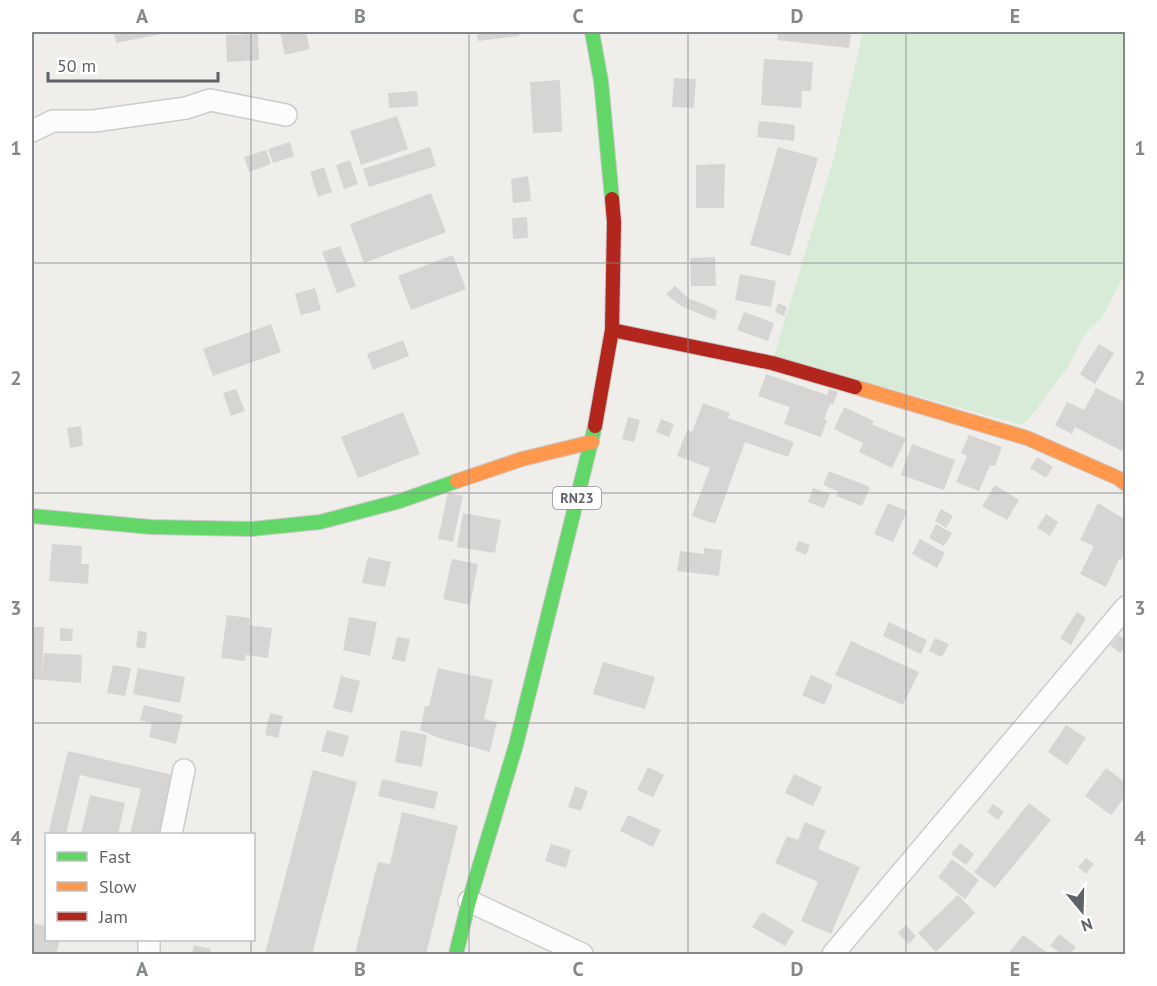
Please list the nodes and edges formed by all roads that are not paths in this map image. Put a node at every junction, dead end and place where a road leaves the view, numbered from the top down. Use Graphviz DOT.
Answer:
graph roads {
  1 [pos="592,32"];
  2 [pos="286,116"];
  3 [pos="32,131"];
  4 [pos="612,330"];
  5 [pos="592,442"];
  6 [pos="1125,484"];
  7 [pos="32,516"];
  8 [pos="1125,607"];
  9 [pos="184,770"];
  10 [pos="171,833"];
  11 [pos="469,901"];
  12 [pos="456,954"];
  13 [pos="582,954"];
  14 [pos="833,954"];
  1 -- 4 [label="street, RN23"];
  2 -- 3 [label="street"];
  4 -- 5 [label="street, RN23"];
  4 -- 6 [label="street"];
  5 -- 7 [label="street"];
  5 -- 11 [label="street, RN23"];
  8 -- 14 [label="street"];
  9 -- 10 [label="street"];
  11 -- 12 [label="street, RN23"];
  11 -- 13 [label="street"];
}
